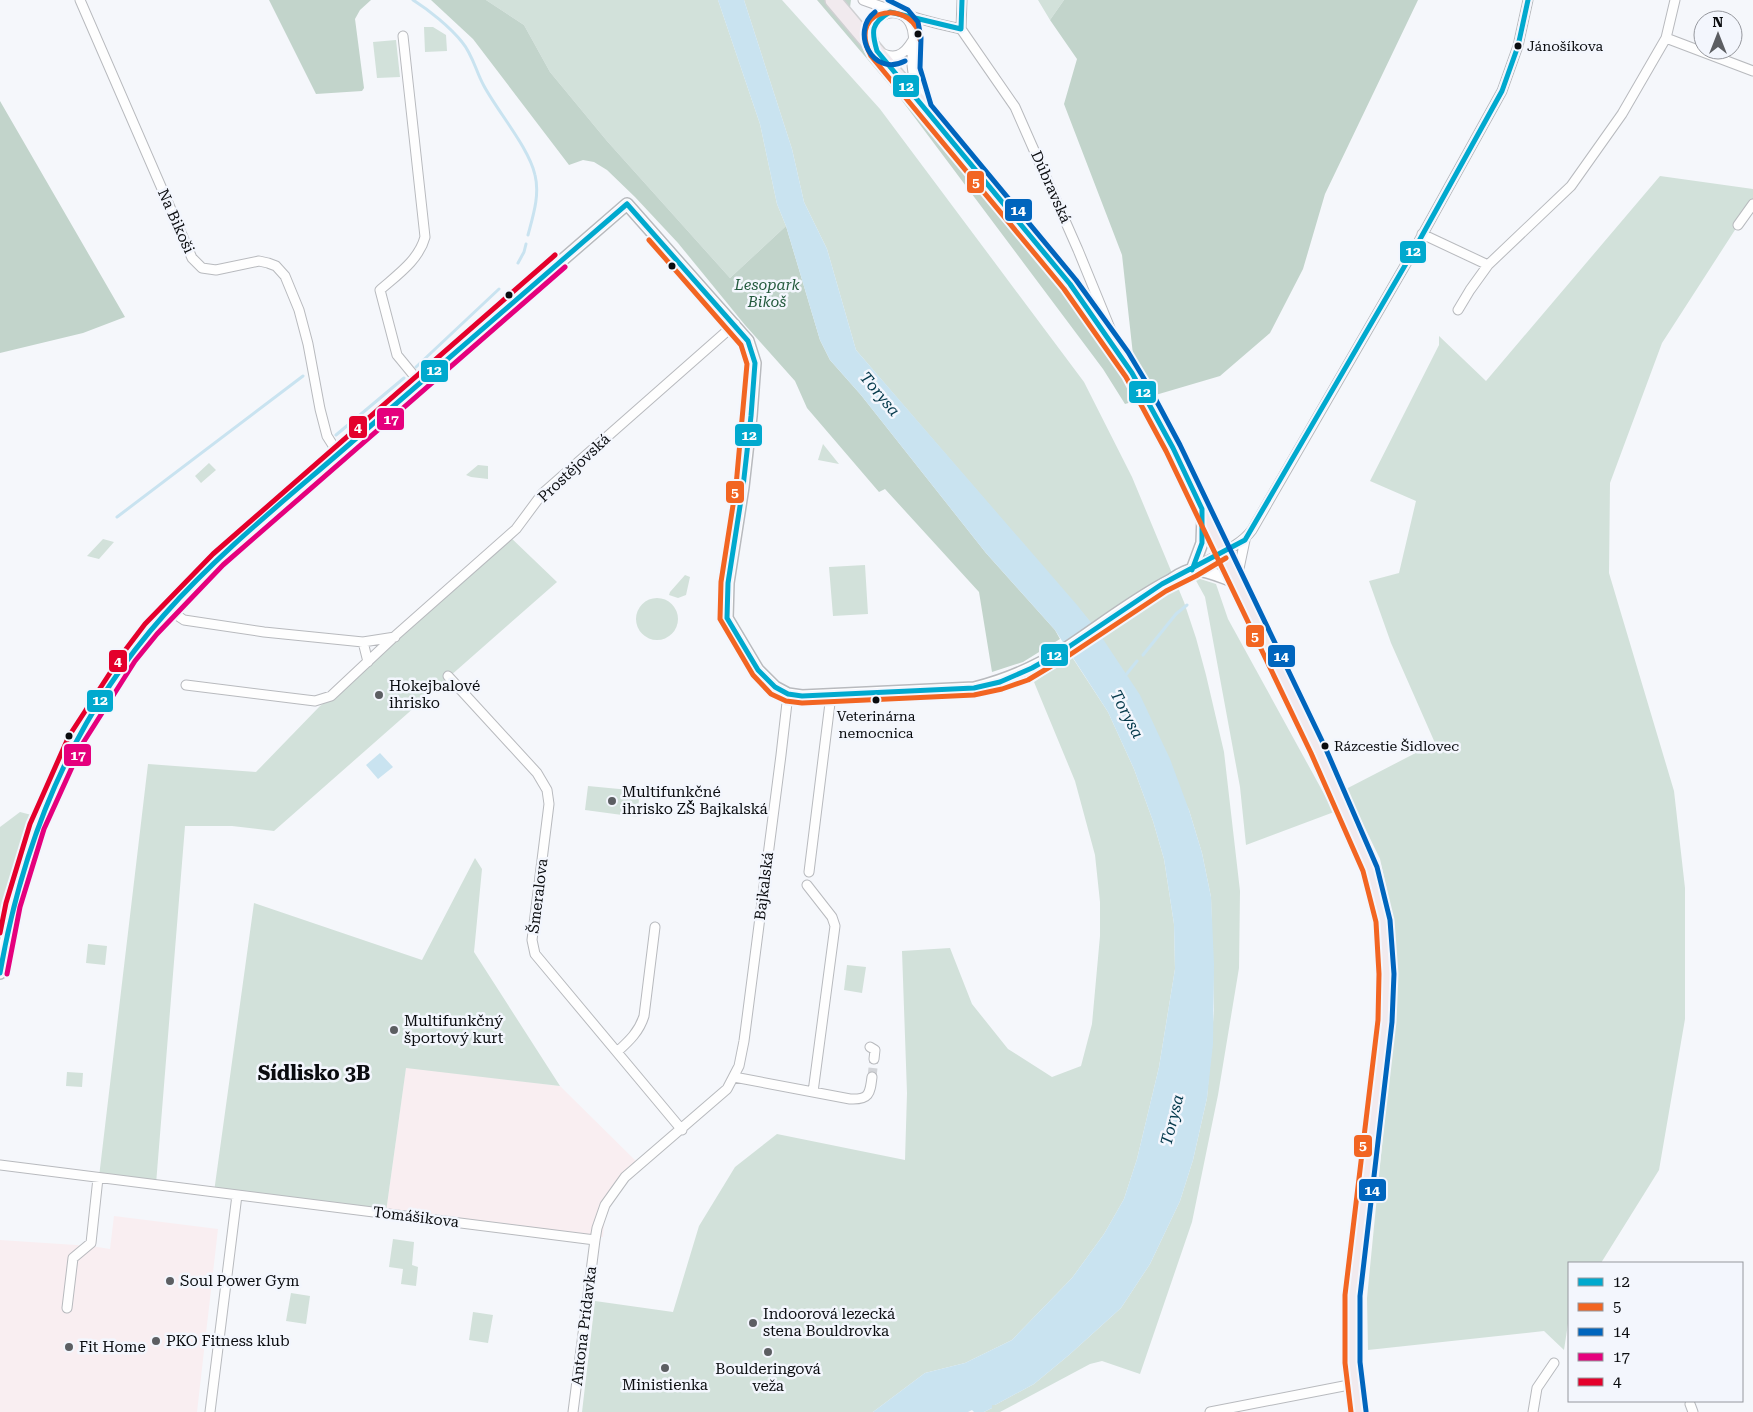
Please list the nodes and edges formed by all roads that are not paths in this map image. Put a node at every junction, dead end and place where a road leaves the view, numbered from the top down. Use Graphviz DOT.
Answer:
graph roads {
  1 [pos="80,0"];
  2 [pos="833,0"];
  3 [pos="863,0"];
  4 [pos="962,0"];
  5 [pos="1528,0"];
  6 [pos="1675,0"];
  7 [pos="900,14"];
  8 [pos="927,21"];
  9 [pos="960,29"];
  10 [pos="403,36"];
  11 [pos="913,38"];
  12 [pos="1666,38"];
  13 [pos="877,51"];
  14 [pos="1753,71"];
  15 [pos="924,109"];
  16 [pos="1753,204"];
  17 [pos="1738,225"];
  18 [pos="1422,234"];
  19 [pos="1488,265"];
  20 [pos="1458,310"];
  21 [pos="735,324"];
  22 [pos="1122,356"];
  23 [pos="420,383"];
  24 [pos="339,455"];
  25 [pos="1202,510"];
  26 [pos="1245,540"];
  27 [pos="1222,552"];
  28 [pos="1192,570"];
  29 [pos="1236,582"];
  30 [pos="169,610"];
  31 [pos="395,636"];
  32 [pos="363,642"];
  33 [pos="368,662"];
  34 [pos="448,676"];
  35 [pos="186,685"];
  36 [pos="788,694"];
  37 [pos="831,696"];
  38 [pos="809,872"];
  39 [pos="807,885"];
  40 [pos="655,926"];
  41 [pos="0,973"];
  42 [pos="870,1046"];
  43 [pos="618,1052"];
  44 [pos="874,1059"];
  45 [pos="734,1077"];
  46 [pos="872,1077"];
  47 [pos="813,1092"];
  48 [pos="682,1130"];
  49 [pos="0,1165"];
  50 [pos="98,1178"];
  51 [pos="237,1195"];
  52 [pos="595,1240"];
  53 [pos="67,1308"];
  54 [pos="1554,1364"];
  55 [pos="1354,1384"];
  56 [pos="210,1412"];
  57 [pos="573,1412"];
  58 [pos="1210,1412"];
  59 [pos="1359,1412"];
  60 [pos="1532,1412"];
  1 -- 24 [label="street, Na Bikoši"];
  2 -- 13 [label="main road"];
  3 -- 7 [label="street"];
  4 -- 9 [label="street"];
  5 -- 18 [label="street"];
  6 -- 12 [label="street"];
  7 -- 8 [label="street"];
  7 -- 11 [label="street"];
  7 -- 13 [label="street"];
  8 -- 9 [label="street"];
  8 -- 11 [label="street"];
  9 -- 22 [label="street, Dúbravská"];
  10 -- 23 [label="street"];
  11 -- 13 [label="street"];
  11 -- 15 [label="street"];
  12 -- 14 [label="street"];
  12 -- 19 [label="street"];
  13 -- 15 [label="main road"];
  15 -- 22 [label="main road"];
  16 -- 17 [label="street"];
  18 -- 19 [label="street"];
  18 -- 26 [label="street"];
  19 -- 20 [label="street"];
  21 -- 23 [label="street"];
  21 -- 31 [label="street, Prostějovská"];
  21 -- 36 [label="street"];
  22 -- 25 [label="main road"];
  23 -- 24 [label="street"];
  24 -- 30 [label="street"];
  25 -- 27 [label="main road"];
  25 -- 28 [label="street"];
  26 -- 27 [label="street"];
  26 -- 29 [label="street"];
  27 -- 28 [label="street"];
  27 -- 29 [label="main road"];
  28 -- 29 [label="street"];
  28 -- 37 [label="street"];
  29 -- 55 [label="main road"];
  30 -- 32 [label="street"];
  30 -- 41 [label="street"];
  31 -- 32 [label="street"];
  31 -- 33 [label="street, Prostějovská"];
  32 -- 33 [label="street"];
  33 -- 35 [label="street, Prostějovská"];
  34 -- 43 [label="street, Šmeralova"];
  36 -- 37 [label="street"];
  36 -- 45 [label="street, Bajkalská"];
  37 -- 38 [label="street"];
  39 -- 47 [label="street"];
  40 -- 43 [label="street"];
  42 -- 44 [label="street"];
  43 -- 48 [label="street, Šmeralova"];
  45 -- 47 [label="street"];
  45 -- 48 [label="street, Bajkalská"];
  46 -- 47 [label="street"];
  48 -- 52 [label="street, Bajkalská"];
  49 -- 50 [label="street, Tomášikova"];
  50 -- 51 [label="street, Tomášikova"];
  50 -- 53 [label="street"];
  51 -- 52 [label="street, Tomášikova"];
  51 -- 56 [label="street"];
  52 -- 57 [label="street, Antona Prídavka"];
  54 -- 60 [label="street"];
  55 -- 58 [label="street"];
  55 -- 59 [label="main road"];
}
